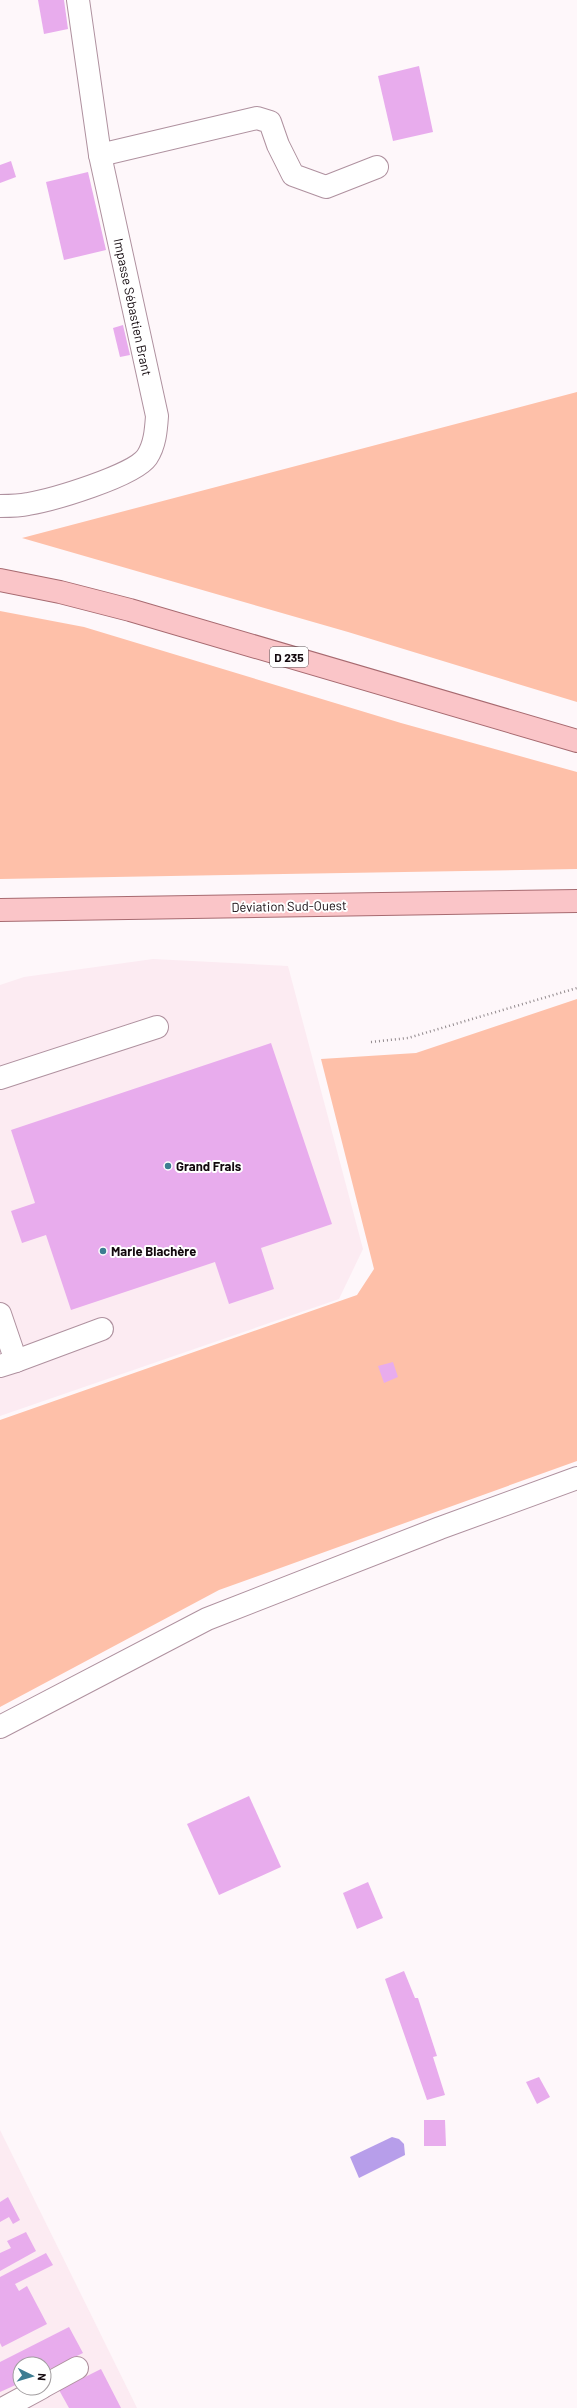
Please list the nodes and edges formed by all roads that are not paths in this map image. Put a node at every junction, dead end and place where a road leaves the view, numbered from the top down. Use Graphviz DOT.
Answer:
graph roads {
  1 [pos="78,0"];
  2 [pos="100,155"];
  3 [pos="377,167"];
  4 [pos="0,506"];
  5 [pos="0,580"];
  6 [pos="577,741"];
  7 [pos="577,901"];
  8 [pos="0,910"];
  9 [pos="157,1027"];
  10 [pos="0,1078"];
  11 [pos="0,1314"];
  12 [pos="102,1329"];
  13 [pos="8,1363"];
  14 [pos="577,1478"];
  15 [pos="0,1727"];
  16 [pos="77,2368"];
  17 [pos="52,2382"];
  18 [pos="26,2396"];
  19 [pos="4,2408"];
  1 -- 2 [label="street, Impasse Sébastien Brant"];
  2 -- 3 [label="street"];
  2 -- 4 [label="street, Impasse Sébastien Brant"];
  5 -- 6 [label="main road, D 235"];
  7 -- 8 [label="main road, Déviation Sud-Ouest"];
  9 -- 10 [label="street"];
  11 -- 13 [label="street"];
  12 -- 13 [label="street"];
  14 -- 15 [label="street"];
  16 -- 17 [label="street"];
  18 -- 19 [label="street"];
}
